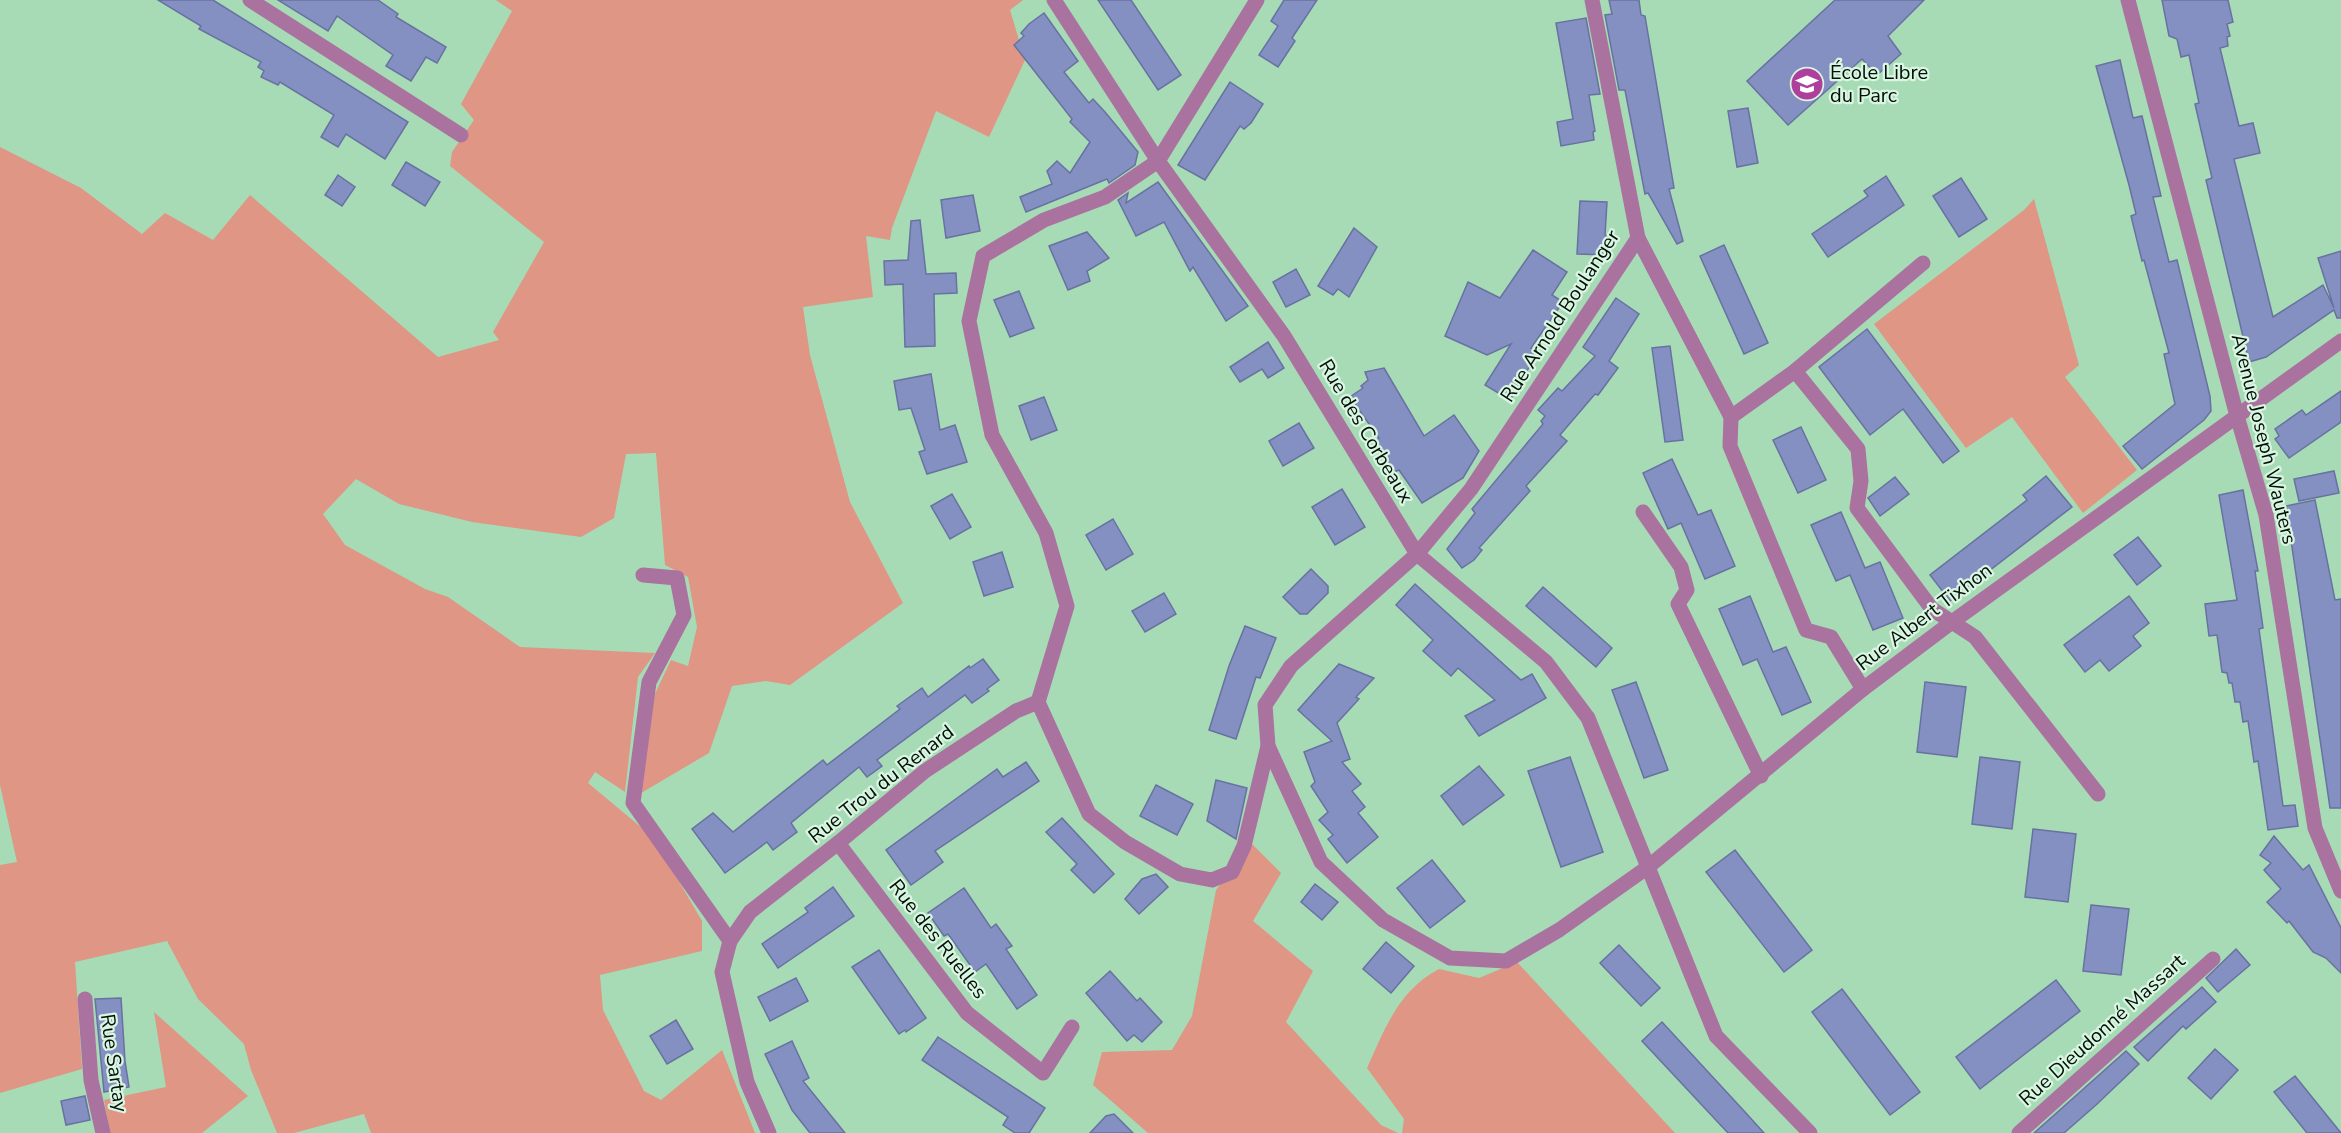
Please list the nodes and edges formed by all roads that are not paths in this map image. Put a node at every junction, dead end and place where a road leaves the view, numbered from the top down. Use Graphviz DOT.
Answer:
graph roads {
  1 [pos="250,0"];
  2 [pos="1054,0"];
  3 [pos="1257,0"];
  4 [pos="1592,0"];
  5 [pos="2128,0"];
  6 [pos="461,135"];
  7 [pos="1158,161"];
  8 [pos="1638,238"];
  9 [pos="1923,263"];
  10 [pos="2341,341"];
  11 [pos="1795,371"];
  12 [pos="2237,416"];
  13 [pos="1731,417"];
  14 [pos="1643,512"];
  15 [pos="1417,554"];
  16 [pos="643,575"];
  17 [pos="1952,622"];
  18 [pos="1863,689"];
  19 [pos="1038,702"];
  20 [pos="1268,746"];
  21 [pos="1761,776"];
  22 [pos="2098,794"];
  23 [pos="838,843"];
  24 [pos="1648,867"];
  25 [pos="2341,891"];
  26 [pos="730,941"];
  27 [pos="2213,959"];
  28 [pos="85,999"];
  29 [pos="1072,1027"];
  30 [pos="103,1133"];
  31 [pos="769,1133"];
  32 [pos="1810,1133"];
  33 [pos="2019,1133"];
  1 -- 6 [label="street"];
  2 -- 7 [label="street, Rue des Corbeaux"];
  3 -- 7 [label="street"];
  4 -- 8 [label="street, Rue Arnold Boulanger"];
  5 -- 12 [label="street, Avenue Joseph Wauters"];
  7 -- 15 [label="street, Rue des Corbeaux"];
  7 -- 19 [label="street"];
  8 -- 13 [label="street"];
  8 -- 15 [label="street, Rue Arnold Boulanger"];
  9 -- 11 [label="street"];
  10 -- 12 [label="street, Rue Albert Tixhon"];
  11 -- 13 [label="street"];
  11 -- 17 [label="street"];
  12 -- 17 [label="street, Rue Albert Tixhon"];
  12 -- 25 [label="street, Avenue Joseph Wauters"];
  13 -- 18 [label="street"];
  14 -- 21 [label="street"];
  15 -- 20 [label="street"];
  15 -- 24 [label="street, Rue des Corbeaux"];
  16 -- 26 [label="street"];
  17 -- 18 [label="street, Rue Albert Tixhon"];
  17 -- 22 [label="street"];
  18 -- 21 [label="street, Rue Albert Tixhon"];
  19 -- 20 [label="street"];
  19 -- 23 [label="street, Rue Trou du Renard"];
  20 -- 24 [label="street, Rue Albert Tixhon"];
  21 -- 24 [label="street, Rue Albert Tixhon"];
  23 -- 26 [label="street, Rue Trou du Renard"];
  23 -- 29 [label="street, Rue des Ruelles"];
  24 -- 32 [label="street, Rue des Corbeaux"];
  26 -- 31 [label="street, Rue Trou du Renard"];
  27 -- 33 [label="street, Rue Dieudonné Massart"];
  28 -- 30 [label="street, Rue Sartay"];
}
